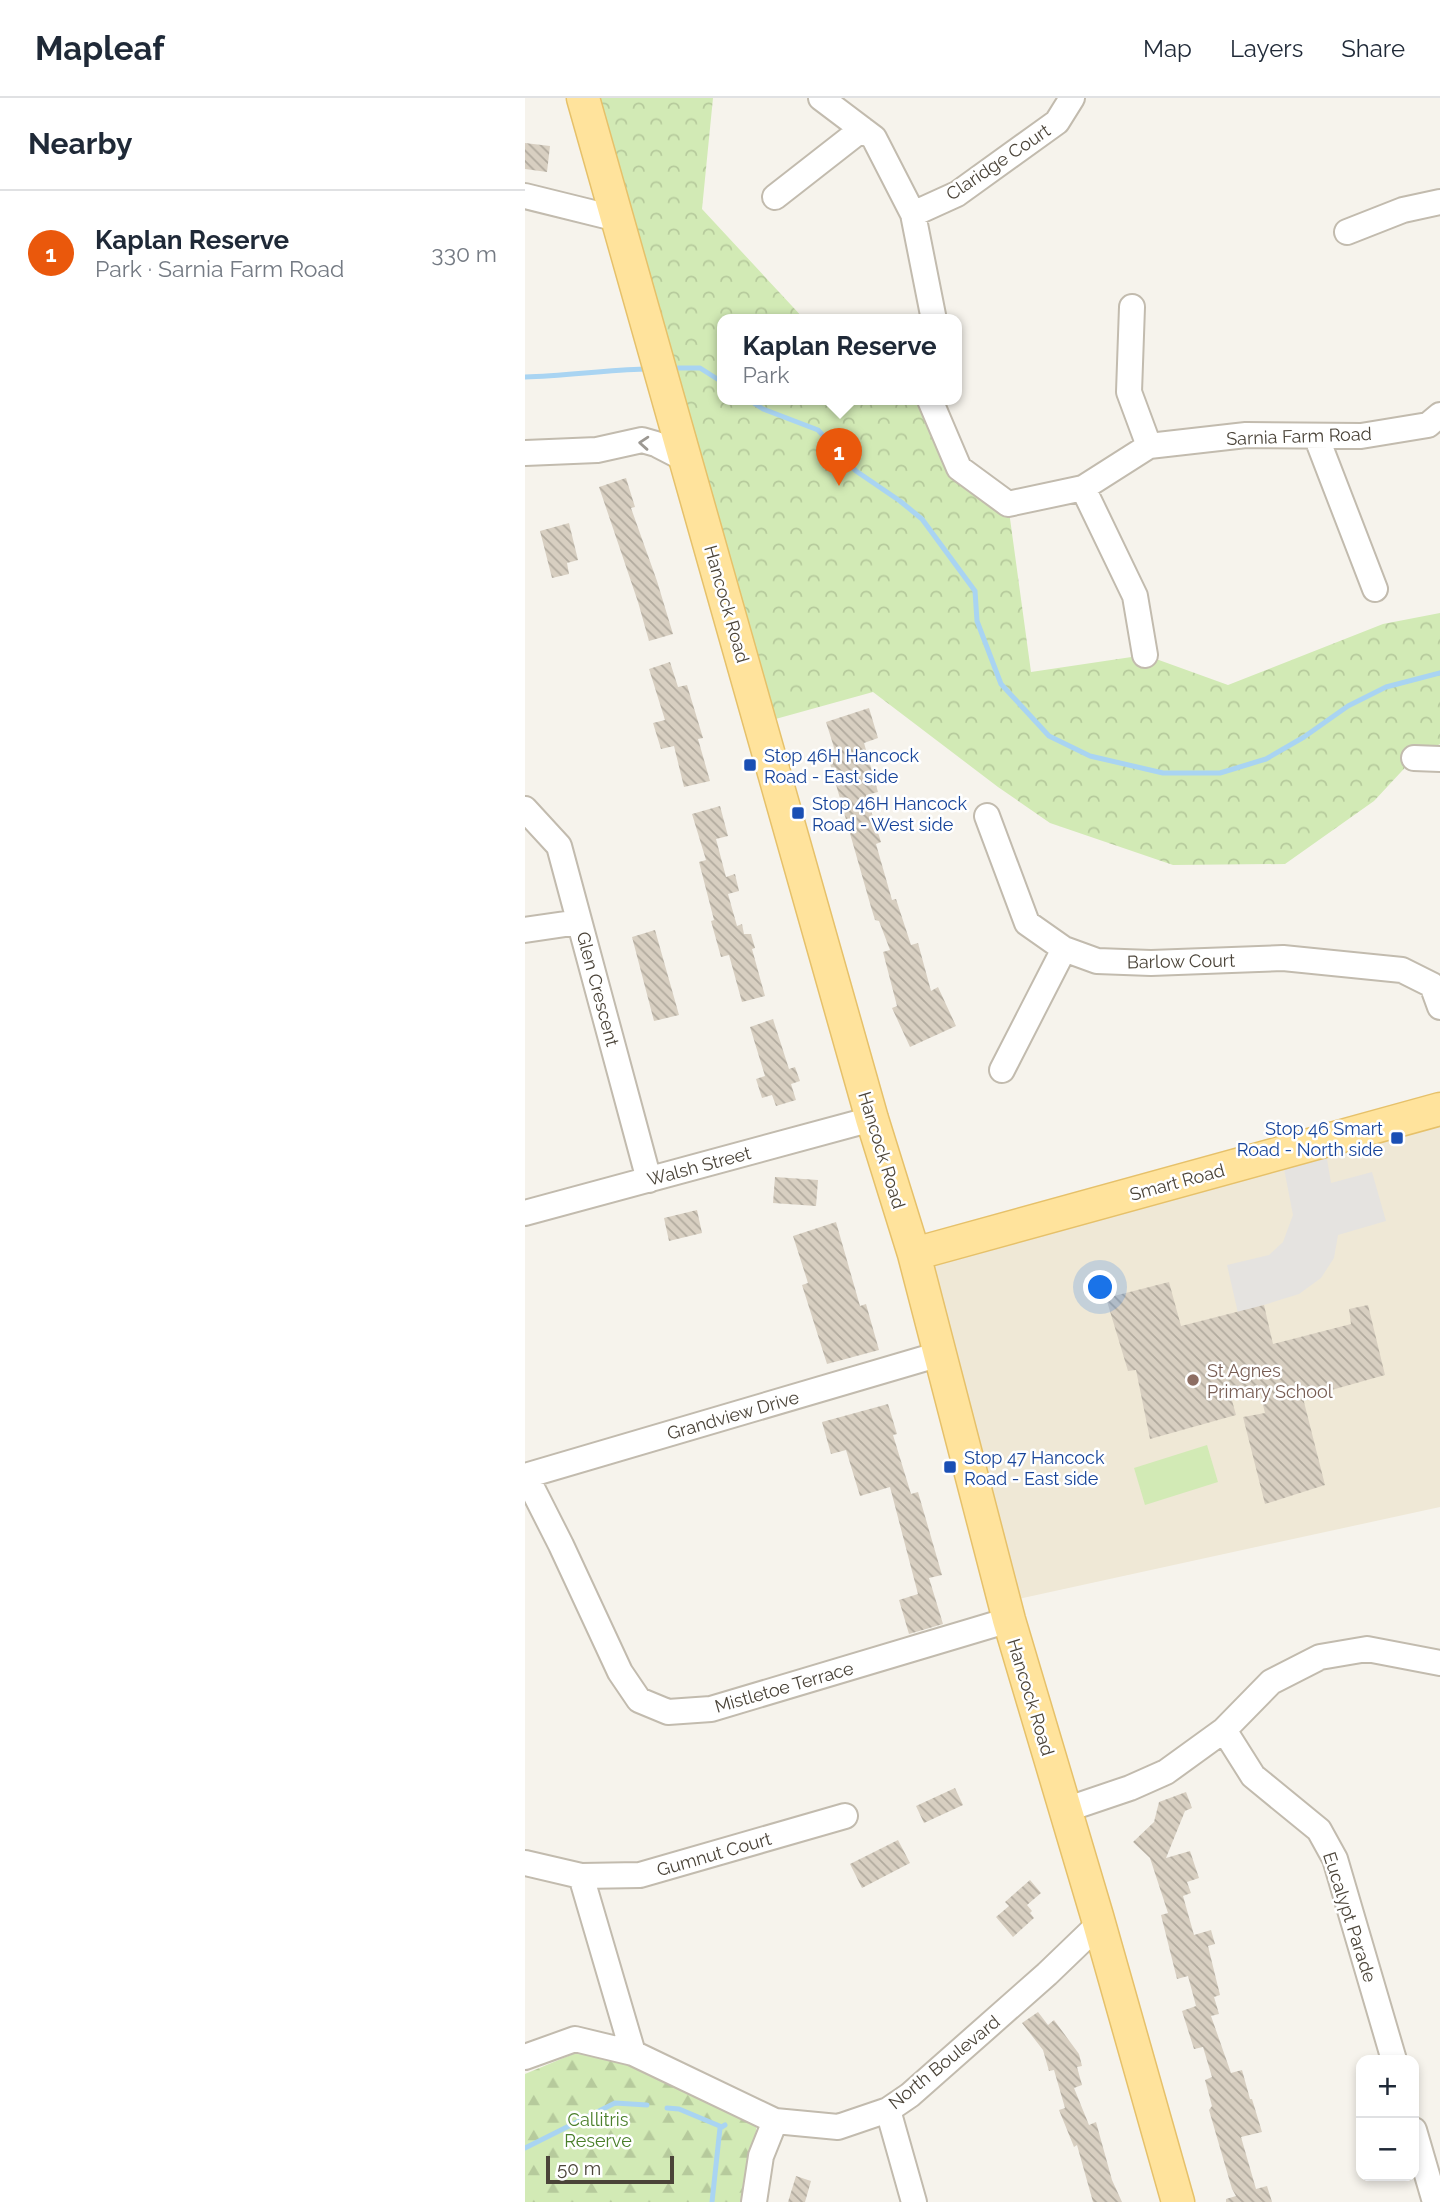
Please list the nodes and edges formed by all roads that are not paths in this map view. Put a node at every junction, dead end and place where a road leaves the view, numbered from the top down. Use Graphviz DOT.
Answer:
graph roads {
  1 [pos="585,98"];
  2 [pos="821,98"];
  3 [pos="1072,98"];
  4 [pos="862,129"];
  5 [pos="525,197"];
  6 [pos="775,197"];
  7 [pos="1440,202"];
  8 [pos="913,214"];
  9 [pos="618,219"];
  10 [pos="1347,232"];
  11 [pos="1132,307"];
  12 [pos="933,314"];
  13 [pos="932,405"];
  14 [pos="1440,415"];
  15 [pos="1316,436"];
  16 [pos="1149,446"];
  17 [pos="525,453"];
  18 [pos="687,460"];
  19 [pos="1083,488"];
  20 [pos="1375,589"];
  21 [pos="1145,655"];
  22 [pos="1414,758"];
  23 [pos="1440,759"];
  24 [pos="525,809"];
  25 [pos="987,816"];
  26 [pos="579,922"];
  27 [pos="525,930"];
  28 [pos="1064,949"];
  29 [pos="1440,1007"];
  30 [pos="1002,1070"];
  31 [pos="1440,1109"];
  32 [pos="872,1119"];
  33 [pos="649,1180"];
  34 [pos="525,1213"];
  35 [pos="914,1254"];
  36 [pos="940,1354"];
  37 [pos="525,1476"];
  38 [pos="1009,1620"];
  39 [pos="1440,1663"];
  40 [pos="1223,1730"];
  41 [pos="1065,1810"];
  42 [pos="845,1816"];
  43 [pos="525,1863"];
  44 [pos="582,1876"];
  45 [pos="1099,1924"];
  46 [pos="633,2053"];
  47 [pos="1393,2055"];
  48 [pos="525,2057"];
  49 [pos="888,2110"];
  50 [pos="775,2121"];
  51 [pos="1419,2147"];
  52 [pos="754,2202"];
  53 [pos="914,2202"];
  54 [pos="1178,2202"];
  55 [pos="1435,2202"];
  1 -- 9 [label="main road, Hancock Road"];
  2 -- 4 [label="street"];
  3 -- 8 [label="street, Claridge Court"];
  4 -- 6 [label="street"];
  4 -- 8 [label="street"];
  5 -- 9 [label="street"];
  7 -- 10 [label="street"];
  8 -- 12 [label="street"];
  9 -- 18 [label="main road, Hancock Road"];
  11 -- 16 [label="street"];
  13 -- 19 [label="street, Sarnia Farm Road"];
  14 -- 15 [label="street, Sarnia Farm Road"];
  15 -- 16 [label="street, Sarnia Farm Road"];
  15 -- 20 [label="street"];
  16 -- 19 [label="street, Sarnia Farm Road"];
  18 -- 17 [label="street, one-way"];
  18 -- 32 [label="main road, Hancock Road"];
  19 -- 21 [label="street"];
  22 -- 23 [label="street"];
  24 -- 26 [label="street, Glen Crescent"];
  25 -- 28 [label="street, Barlow Court"];
  26 -- 27 [label="street"];
  26 -- 33 [label="street, Glen Crescent"];
  28 -- 29 [label="street, Barlow Court"];
  28 -- 30 [label="street"];
  31 -- 35 [label="main road, Smart Road"];
  32 -- 33 [label="street, Walsh Street"];
  32 -- 35 [label="main road, Hancock Road"];
  33 -- 34 [label="street, Walsh Street"];
  35 -- 36 [label="main road, Hancock Road"];
  36 -- 37 [label="street, Grandview Drive"];
  36 -- 38 [label="main road, Hancock Road"];
  37 -- 38 [label="street, Mistletoe Terrace"];
  38 -- 41 [label="main road, Hancock Road"];
  39 -- 40 [label="street"];
  40 -- 41 [label="street"];
  40 -- 47 [label="street, Eucalypt Parade"];
  41 -- 45 [label="main road, Hancock Road"];
  42 -- 44 [label="street, Gumnut Court"];
  43 -- 44 [label="street, Gumnut Court"];
  44 -- 46 [label="street"];
  45 -- 49 [label="street, North Boulevard"];
  45 -- 54 [label="main road, Hancock Road"];
  46 -- 48 [label="street, North Boulevard"];
  46 -- 50 [label="street, North Boulevard"];
  49 -- 50 [label="street, North Boulevard"];
  49 -- 53 [label="street"];
  50 -- 52 [label="street"];
  51 -- 55 [label="street"];
}
